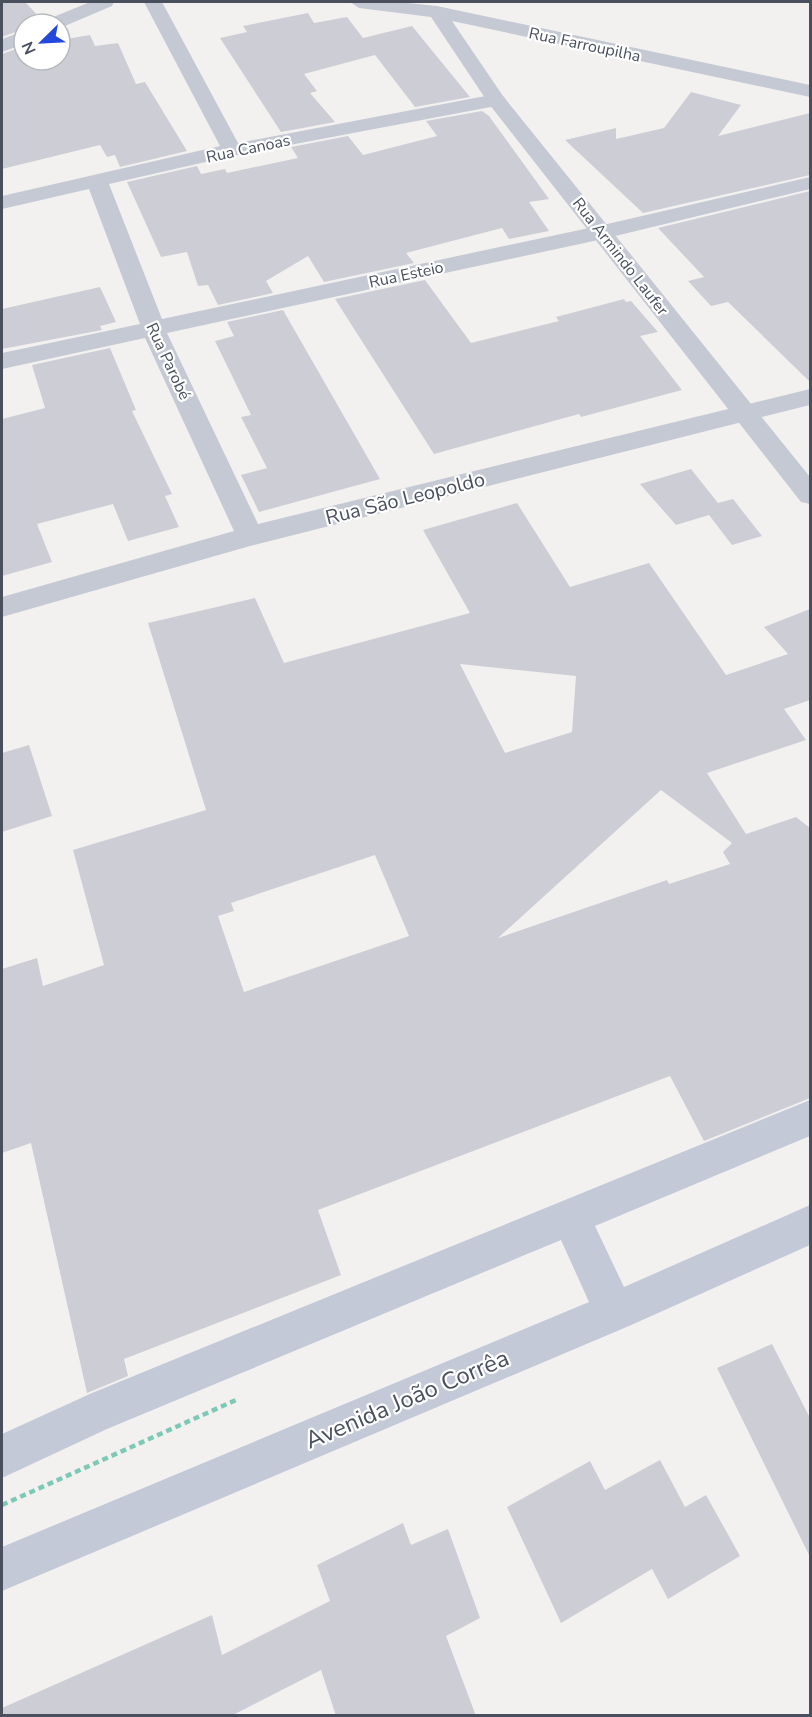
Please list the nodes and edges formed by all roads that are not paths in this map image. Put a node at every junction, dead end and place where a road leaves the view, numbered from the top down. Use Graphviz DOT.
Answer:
graph roads {
  1 [pos="105,2"];
  2 [pos="153,2"];
  3 [pos="359,2"];
  4 [pos="437,12"];
  5 [pos="72,16"];
  6 [pos="810,91"];
  7 [pos="496,100"];
  8 [pos="232,150"];
  9 [pos="97,182"];
  10 [pos="810,183"];
  11 [pos="2,202"];
  12 [pos="603,232"];
  13 [pos="153,328"];
  14 [pos="2,361"];
  15 [pos="810,397"];
  16 [pos="744,414"];
  17 [pos="810,495"];
  18 [pos="250,536"];
  19 [pos="2,608"];
  20 [pos="810,1118"];
  21 [pos="570,1217"];
  22 [pos="810,1225"];
  23 [pos="615,1312"];
  24 [pos="2,1456"];
  25 [pos="2,1569"];
  1 -- 5 [label="street"];
  2 -- 8 [label="street"];
  3 -- 4 [label="street, Rua Farroupilha"];
  4 -- 6 [label="street, Rua Farroupilha"];
  4 -- 7 [label="street, Rua Armindo Laufer"];
  7 -- 8 [label="street, Rua Canoas"];
  7 -- 12 [label="street, Rua Armindo Laufer"];
  8 -- 9 [label="street, Rua Canoas"];
  9 -- 11 [label="street, Rua Canoas"];
  9 -- 13 [label="street, Rua Parobé"];
  10 -- 12 [label="street, Rua Esteio"];
  12 -- 13 [label="street, Rua Esteio"];
  12 -- 16 [label="street, Rua Armindo Laufer"];
  13 -- 14 [label="street, Rua Esteio"];
  13 -- 18 [label="street, Rua Parobé"];
  15 -- 16 [label="street, Rua São Leopoldo"];
  16 -- 17 [label="street, Rua Armindo Laufer"];
  16 -- 18 [label="street, Rua São Leopoldo"];
  18 -- 19 [label="street, Rua São Leopoldo"];
  20 -- 21 [label="main road"];
  21 -- 23 [label="main road"];
  21 -- 24 [label="main road"];
  22 -- 23 [label="main road, Avenida João Corrêa"];
  23 -- 25 [label="main road, Avenida João Corrêa"];
}
